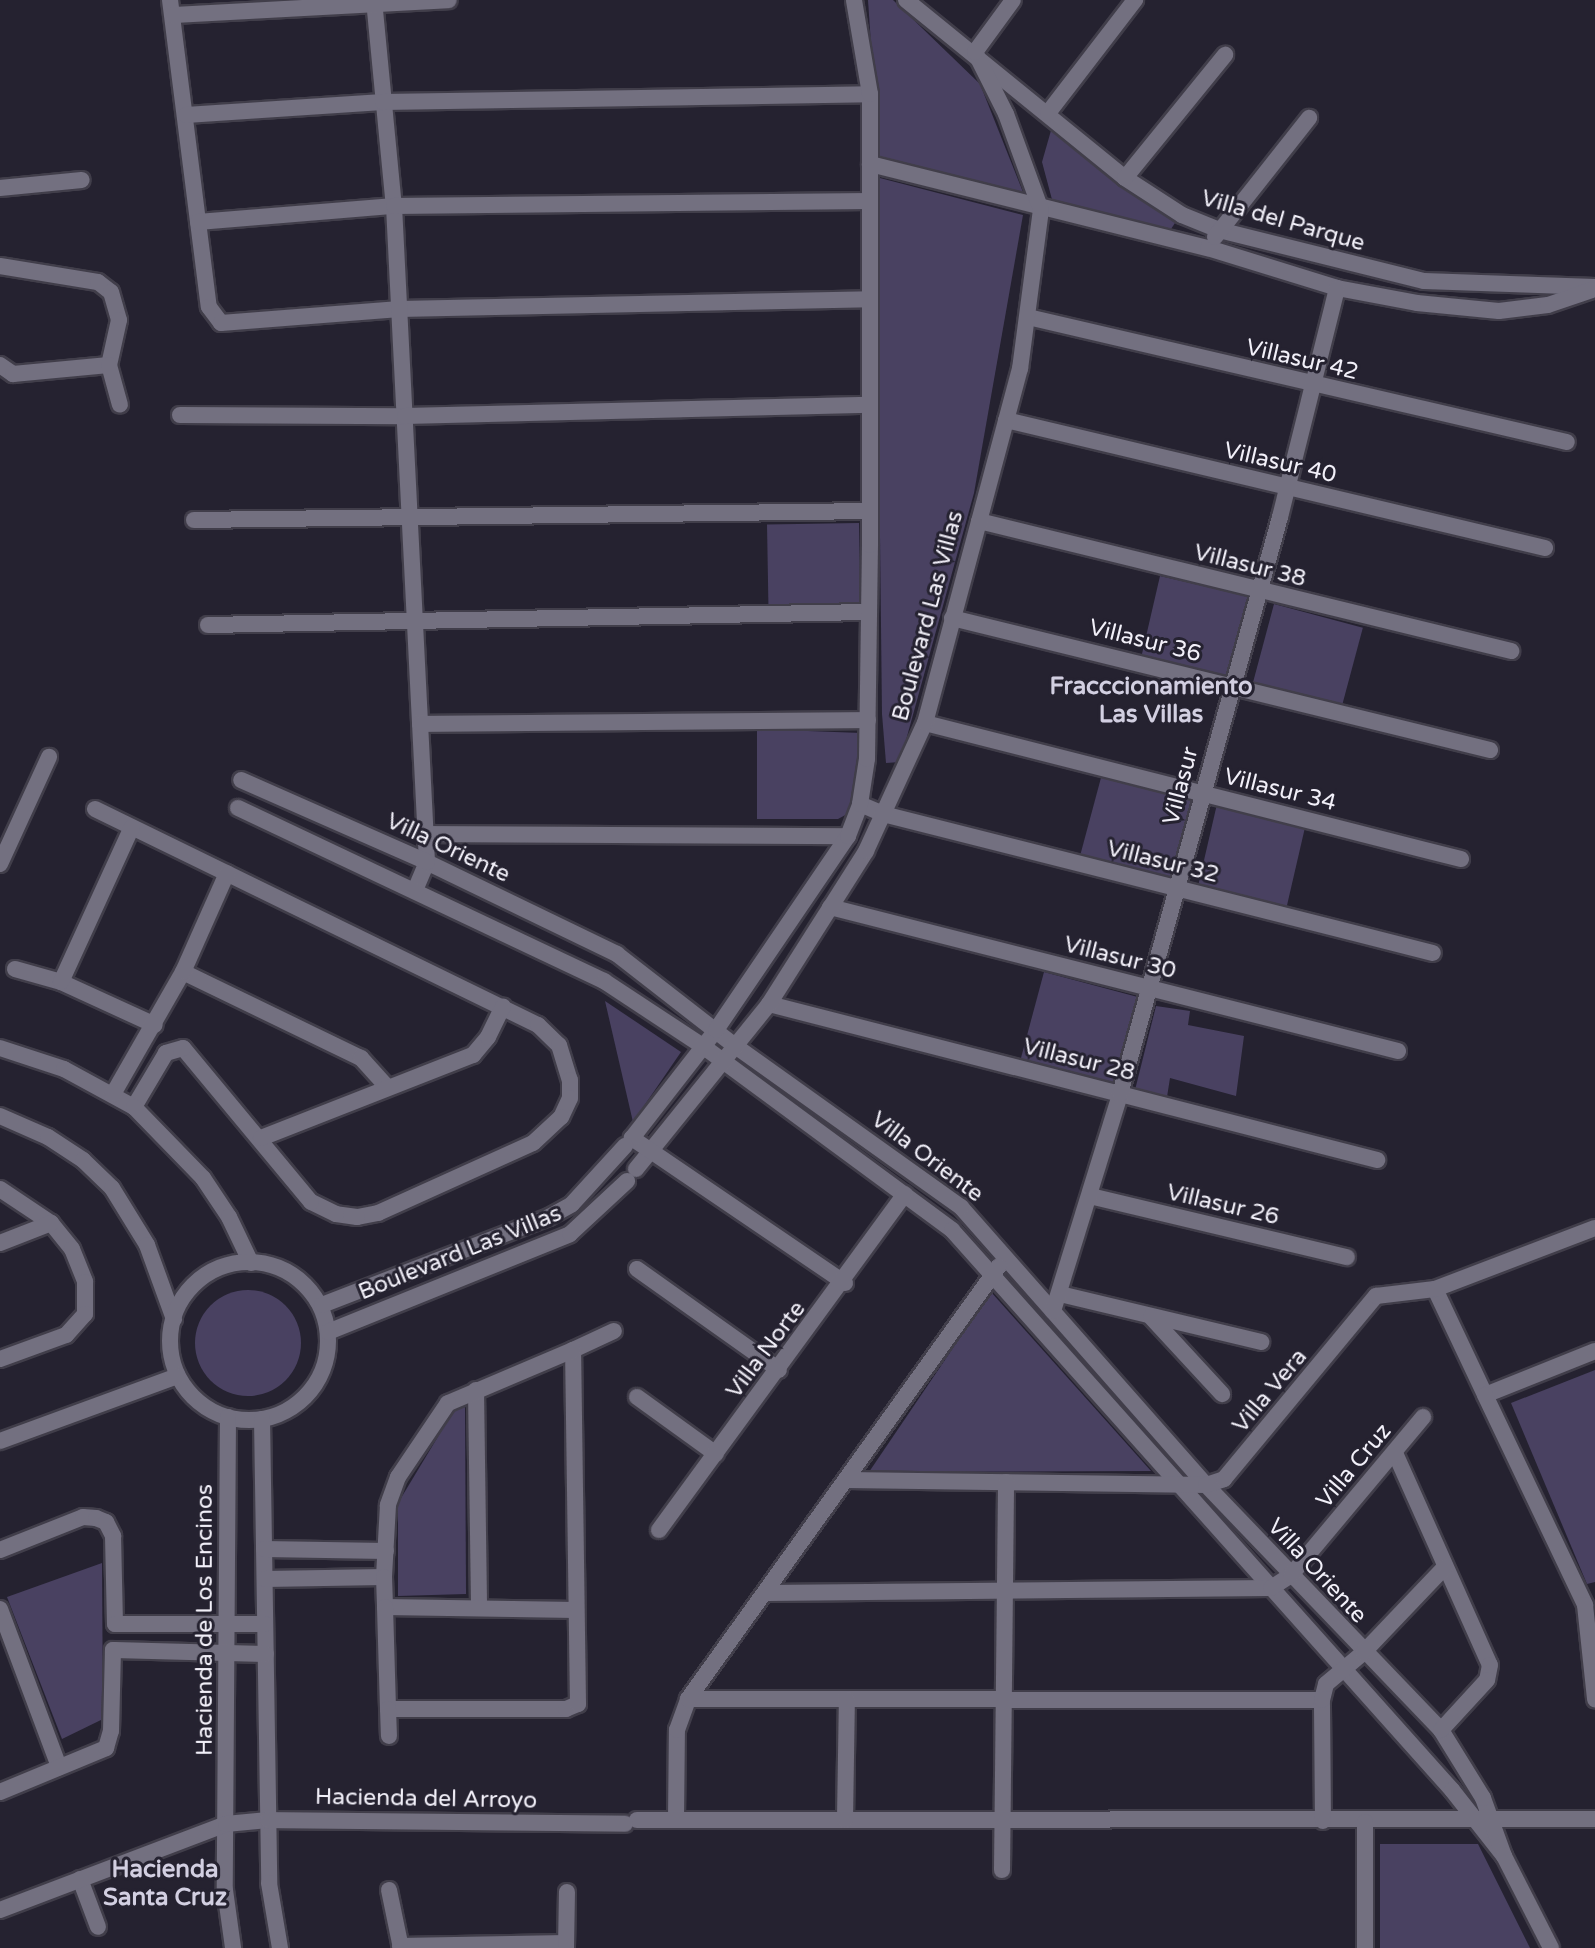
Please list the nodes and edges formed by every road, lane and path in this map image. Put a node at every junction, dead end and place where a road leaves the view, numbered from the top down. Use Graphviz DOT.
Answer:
graph roads {
  1 [pos="449,0"];
  2 [pos="854,0"];
  3 [pos="906,0"];
  4 [pos="1013,0"];
  5 [pos="1135,0"];
  6 [pos="374,1"];
  7 [pos="171,7"];
  8 [pos="975,52"];
  9 [pos="1225,55"];
  10 [pos="870,94"];
  11 [pos="383,102"];
  12 [pos="1048,113"];
  13 [pos="186,115"];
  14 [pos="1309,118"];
  15 [pos="870,164"];
  16 [pos="1125,177"];
  17 [pos="82,180"];
  18 [pos="0,188"];
  19 [pos="870,201"];
  20 [pos="394,206"];
  21 [pos="1041,210"];
  22 [pos="198,222"];
  23 [pos="1219,230"];
  24 [pos="1208,248"];
  25 [pos="0,266"];
  26 [pos="1424,281"];
  27 [pos="1337,288"];
  28 [pos="1595,288"];
  29 [pos="870,299"];
  30 [pos="1417,303"];
  31 [pos="399,309"];
  32 [pos="1028,317"];
  33 [pos="109,365"];
  34 [pos="0,366"];
  35 [pos="1313,386"];
  36 [pos="120,405"];
  37 [pos="870,405"];
  38 [pos="180,415"];
  39 [pos="405,416"];
  40 [pos="1006,421"];
  41 [pos="1567,442"];
  42 [pos="1287,489"];
  43 [pos="870,511"];
  44 [pos="410,516"];
  45 [pos="194,520"];
  46 [pos="979,521"];
  47 [pos="1545,548"];
  48 [pos="1259,592"];
  49 [pos="869,612"];
  50 [pos="952,618"];
  51 [pos="415,620"];
  52 [pos="208,625"];
  53 [pos="1511,652"];
  54 [pos="1233,686"];
  55 [pos="868,720"];
  56 [pos="925,723"];
  57 [pos="420,724"];
  58 [pos="1490,750"];
  59 [pos="49,757"];
  60 [pos="242,780"];
  61 [pos="1203,793"];
  62 [pos="860,804"];
  63 [pos="238,808"];
  64 [pos="95,809"];
  65 [pos="883,814"];
  66 [pos="132,827"];
  67 [pos="426,834"];
  68 [pos="848,836"];
  69 [pos="1461,859"];
  70 [pos="427,862"];
  71 [pos="0,864"];
  72 [pos="227,873"];
  73 [pos="1177,889"];
  74 [pos="415,890"];
  75 [pos="830,907"];
  76 [pos="1433,953"];
  77 [pos="15,969"];
  78 [pos="183,972"];
  79 [pos="61,982"];
  80 [pos="1149,990"];
  81 [pos="769,1004"];
  82 [pos="503,1006"];
  83 [pos="155,1025"];
  84 [pos="716,1030"];
  85 [pos="735,1046"];
  86 [pos="704,1047"];
  87 [pos="0,1048"];
  88 [pos="1398,1051"];
  89 [pos="722,1062"];
  90 [pos="387,1087"];
  91 [pos="113,1094"];
  92 [pos="1120,1094"];
  93 [pos="134,1107"];
  94 [pos="0,1116"];
  95 [pos="261,1138"];
  96 [pos="629,1142"];
  97 [pos="650,1151"];
  98 [pos="1377,1160"];
  99 [pos="591,1184"];
  100 [pos="0,1189"];
  101 [pos="905,1194"];
  102 [pos="1090,1196"];
  103 [pos="603,1206"];
  104 [pos="51,1223"];
  105 [pos="1595,1228"];
  106 [pos="0,1243"];
  107 [pos="1006,1256"];
  108 [pos="1347,1257"];
  109 [pos="251,1263"];
  110 [pos="637,1269"];
  111 [pos="993,1274"];
  112 [pos="845,1283"];
  113 [pos="1436,1289"];
  114 [pos="1060,1294"];
  115 [pos="321,1305"];
  116 [pos="1053,1311"];
  117 [pos="1151,1317"];
  118 [pos="174,1319"];
  119 [pos="614,1331"];
  120 [pos="328,1332"];
  121 [pos="1261,1342"];
  122 [pos="573,1350"];
  123 [pos="1595,1351"];
  124 [pos="0,1359"];
  125 [pos="779,1370"];
  126 [pos="178,1376"];
  127 [pos="476,1390"];
  128 [pos="1222,1394"];
  129 [pos="1485,1395"];
  130 [pos="637,1397"];
  131 [pos="229,1417"];
  132 [pos="1423,1417"];
  133 [pos="262,1419"];
  134 [pos="0,1441"];
  135 [pos="1395,1453"];
  136 [pos="716,1454"];
  137 [pos="847,1480"];
  138 [pos="1006,1482"];
  139 [pos="1181,1483"];
  140 [pos="1206,1485"];
  141 [pos="659,1530"];
  142 [pos="264,1549"];
  143 [pos="0,1550"];
  144 [pos="386,1551"];
  145 [pos="1445,1567"];
  146 [pos="1292,1575"];
  147 [pos="384,1577"];
  148 [pos="265,1579"];
  149 [pos="1270,1588"];
  150 [pos="1004,1591"];
  151 [pos="767,1593"];
  152 [pos="1590,1604"];
  153 [pos="385,1607"];
  154 [pos="479,1608"];
  155 [pos="0,1609"];
  156 [pos="576,1610"];
  157 [pos="228,1624"];
  158 [pos="265,1624"];
  159 [pos="228,1652"];
  160 [pos="1363,1653"];
  161 [pos="266,1654"];
  162 [pos="1343,1671"];
  163 [pos="688,1699"];
  164 [pos="847,1699"];
  165 [pos="1595,1699"];
  166 [pos="1003,1700"];
  167 [pos="1322,1700"];
  168 [pos="388,1709"];
  169 [pos="1441,1730"];
  170 [pos="389,1736"];
  171 [pos="59,1767"];
  172 [pos="0,1792"];
  173 [pos="676,1819"];
  174 [pos="1595,1819"];
  175 [pos="268,1820"];
  176 [pos="845,1820"];
  177 [pos="1002,1821"];
  178 [pos="1323,1821"];
  179 [pos="1365,1822"];
  180 [pos="1487,1822"];
  181 [pos="226,1824"];
  182 [pos="1002,1870"];
  183 [pos="80,1879"];
  184 [pos="389,1890"];
  185 [pos="567,1892"];
  186 [pos="0,1910"];
  187 [pos="98,1927"];
  188 [pos="566,1946"];
  189 [pos="401,1947"];
  190 [pos="233,1948"];
  191 [pos="280,1948"];
  192 [pos="1365,1948"];
  193 [pos="1551,1948"];
  1 -- 6 [label="street"];
  2 -- 10 [label="street, Boulevard Las Villas"];
  3 -- 8 [label="street, Villa del Parque"];
  4 -- 8 [label="street"];
  5 -- 12 [label="street"];
  6 -- 7 [label="street"];
  6 -- 11 [label="street"];
  7 -- 13 [label="street"];
  8 -- 12 [label="street, Villa del Parque"];
  8 -- 21 [label="street, Boulevard Las Villas"];
  9 -- 16 [label="street"];
  10 -- 11 [label="street"];
  10 -- 15 [label="street, Boulevard Las Villas"];
  11 -- 13 [label="street"];
  11 -- 20 [label="street"];
  12 -- 16 [label="street, Villa del Parque"];
  13 -- 22 [label="street"];
  14 -- 23 [label="street"];
  15 -- 19 [label="street, Boulevard Las Villas"];
  15 -- 21 [label="street, Villa del Parque"];
  16 -- 23 [label="street, Villa del Parque"];
  17 -- 18 [label="street"];
  19 -- 20 [label="street"];
  19 -- 29 [label="street, Boulevard Las Villas"];
  20 -- 22 [label="street"];
  20 -- 31 [label="street"];
  21 -- 24 [label="street, Villa del Parque"];
  21 -- 32 [label="street, Boulevard Las Villas"];
  22 -- 31 [label="street"];
  23 -- 24 [label="street"];
  23 -- 26 [label="street, Villa del Parque"];
  24 -- 27 [label="street, Villa del Parque"];
  25 -- 33 [label="street"];
  26 -- 28 [label="street, Villa del Parque"];
  26 -- 30 [label="street"];
  27 -- 30 [label="street, Villa del Parque"];
  27 -- 35 [label="street, Villasur"];
  28 -- 30 [label="street, Villa del Parque"];
  29 -- 31 [label="street"];
  29 -- 37 [label="street, Boulevard Las Villas"];
  31 -- 39 [label="street"];
  32 -- 35 [label="street, Villasur 42"];
  32 -- 40 [label="street, Boulevard Las Villas"];
  33 -- 34 [label="street"];
  33 -- 36 [label="street"];
  35 -- 41 [label="street, Villasur 42"];
  35 -- 42 [label="street, Villasur"];
  37 -- 39 [label="street"];
  37 -- 43 [label="street, Boulevard Las Villas"];
  38 -- 39 [label="street"];
  39 -- 44 [label="street"];
  40 -- 42 [label="street, Villasur 40"];
  40 -- 46 [label="street, Boulevard Las Villas"];
  42 -- 47 [label="street, Villasur 40"];
  42 -- 48 [label="street, Villasur"];
  43 -- 44 [label="street"];
  43 -- 49 [label="street, Boulevard Las Villas"];
  44 -- 45 [label="street"];
  44 -- 51 [label="street"];
  46 -- 48 [label="street, Villasur 38"];
  46 -- 50 [label="street, Boulevard Las Villas"];
  48 -- 53 [label="street, Villasur 38"];
  48 -- 54 [label="street, Villasur"];
  49 -- 51 [label="street"];
  49 -- 55 [label="street, Boulevard Las Villas"];
  50 -- 54 [label="street, Villasur 36"];
  50 -- 56 [label="street, Boulevard Las Villas"];
  51 -- 52 [label="street"];
  51 -- 57 [label="street"];
  54 -- 58 [label="street, Villasur 36"];
  54 -- 61 [label="street, Villasur"];
  55 -- 57 [label="street"];
  55 -- 62 [label="street, Boulevard Las Villas"];
  56 -- 61 [label="street, Villasur 34"];
  56 -- 65 [label="street, Boulevard Las Villas"];
  57 -- 67 [label="street"];
  59 -- 71 [label="street"];
  60 -- 70 [label="street, Villa Oriente"];
  61 -- 69 [label="street, Villasur 34"];
  61 -- 73 [label="street, Villasur"];
  62 -- 65 [label="street, Villasur 32"];
  62 -- 68 [label="street, Boulevard Las Villas"];
  63 -- 74 [label="street, Villa Oriente"];
  64 -- 66 [label="street"];
  65 -- 73 [label="street, Villasur 32"];
  65 -- 75 [label="street, Boulevard Las Villas"];
  66 -- 72 [label="street"];
  66 -- 79 [label="street"];
  67 -- 68 [label="street"];
  67 -- 70 [label="street"];
  68 -- 84 [label="street, Boulevard Las Villas"];
  70 -- 74 [label="street"];
  70 -- 84 [label="street, Villa Oriente"];
  72 -- 78 [label="street"];
  72 -- 82 [label="street"];
  73 -- 76 [label="street, Villasur 32"];
  73 -- 80 [label="street, Villasur"];
  74 -- 86 [label="street, Villa Oriente"];
  75 -- 80 [label="street, Villasur 30"];
  75 -- 81 [label="street, Boulevard Las Villas"];
  77 -- 79 [label="street"];
  78 -- 83 [label="street"];
  78 -- 90 [label="street"];
  79 -- 83 [label="street"];
  80 -- 88 [label="street, Villasur 30"];
  80 -- 92 [label="street, Villasur"];
  81 -- 85 [label="street, Boulevard Las Villas"];
  81 -- 92 [label="street, Villasur 28"];
  82 -- 90 [label="street"];
  82 -- 95 [label="street"];
  83 -- 91 [label="street"];
  84 -- 85 [label="street, Villa Oriente"];
  84 -- 86 [label="street, Boulevard Las Villas"];
  85 -- 89 [label="street, Boulevard Las Villas"];
  85 -- 107 [label="street, Villa Oriente"];
  86 -- 89 [label="street, Villa Oriente"];
  86 -- 96 [label="street, Boulevard Las Villas"];
  87 -- 91 [label="street"];
  89 -- 97 [label="street, Boulevard Las Villas"];
  89 -- 101 [label="street, Villa Oriente"];
  90 -- 95 [label="street"];
  91 -- 93 [label="street"];
  92 -- 98 [label="street, Villasur 28"];
  92 -- 102 [label="street, Villasur"];
  93 -- 95 [label="street"];
  93 -- 109 [label="street"];
  94 -- 118 [label="street"];
  96 -- 97 [label="street"];
  96 -- 99 [label="street, Boulevard Las Villas"];
  97 -- 103 [label="street, Boulevard Las Villas"];
  97 -- 112 [label="street"];
  99 -- 103 [label="street"];
  99 -- 115 [label="street, Boulevard Las Villas"];
  100 -- 104 [label="street"];
  101 -- 111 [label="street, Villa Oriente"];
  101 -- 112 [label="street, Villa Norte"];
  102 -- 108 [label="street, Villasur 26"];
  102 -- 114 [label="street, Villasur"];
  103 -- 120 [label="street, Boulevard Las Villas"];
  104 -- 106 [label="street"];
  104 -- 124 [label="street"];
  105 -- 113 [label="street"];
  107 -- 111 [label="street"];
  107 -- 116 [label="street, Villa Oriente"];
  109 -- 115 [label="street"];
  109 -- 118 [label="street"];
  110 -- 125 [label="street"];
  111 -- 137 [label="street"];
  111 -- 139 [label="street, Villa Oriente"];
  112 -- 125 [label="street, Villa Norte"];
  113 -- 129 [label="street"];
  113 -- 140 [label="street, Villa Vera"];
  114 -- 116 [label="street, Villasur"];
  114 -- 117 [label="street"];
  115 -- 120 [label="street"];
  116 -- 140 [label="street, Villa Oriente"];
  117 -- 121 [label="street"];
  117 -- 128 [label="street"];
  118 -- 126 [label="street"];
  119 -- 122 [label="street"];
  120 -- 133 [label="street"];
  122 -- 127 [label="street"];
  122 -- 156 [label="street"];
  123 -- 129 [label="street"];
  125 -- 136 [label="street, Villa Norte"];
  126 -- 131 [label="street"];
  126 -- 134 [label="street"];
  127 -- 144 [label="street"];
  127 -- 154 [label="street"];
  129 -- 152 [label="street"];
  130 -- 136 [label="street"];
  131 -- 133 [label="street"];
  131 -- 157 [label="street, Hacienda de Los Encinos"];
  132 -- 135 [label="street, Villa Cruz"];
  133 -- 142 [label="street"];
  135 -- 145 [label="street"];
  135 -- 146 [label="street, Villa Cruz"];
  136 -- 141 [label="street, Villa Norte"];
  137 -- 138 [label="street"];
  137 -- 151 [label="street"];
  138 -- 139 [label="street"];
  138 -- 150 [label="street"];
  139 -- 140 [label="street"];
  139 -- 149 [label="street, Villa Oriente"];
  140 -- 146 [label="street, Villa Oriente"];
  142 -- 144 [label="street"];
  142 -- 148 [label="street"];
  143 -- 157 [label="street"];
  144 -- 147 [label="street"];
  145 -- 160 [label="street"];
  145 -- 169 [label="street"];
  146 -- 149 [label="street, Villa Cruz"];
  146 -- 160 [label="street, Villa Oriente"];
  147 -- 148 [label="street"];
  147 -- 153 [label="street"];
  148 -- 158 [label="street"];
  149 -- 150 [label="street"];
  149 -- 162 [label="street, Villa Oriente"];
  150 -- 151 [label="street"];
  150 -- 166 [label="street"];
  151 -- 163 [label="street"];
  152 -- 165 [label="street"];
  153 -- 154 [label="street"];
  153 -- 168 [label="street"];
  154 -- 156 [label="street"];
  155 -- 171 [label="street"];
  156 -- 168 [label="street"];
  157 -- 158 [label="street"];
  157 -- 159 [label="street, Hacienda de Los Encinos"];
  158 -- 161 [label="street"];
  159 -- 161 [label="street"];
  159 -- 171 [label="street"];
  159 -- 181 [label="street, Hacienda de Los Encinos"];
  160 -- 162 [label="street"];
  160 -- 169 [label="street, Villa Oriente"];
  161 -- 175 [label="street"];
  162 -- 167 [label="street"];
  162 -- 180 [label="street, Villa Oriente"];
  163 -- 164 [label="street"];
  163 -- 173 [label="street"];
  164 -- 166 [label="street"];
  164 -- 176 [label="street"];
  166 -- 167 [label="street"];
  166 -- 177 [label="street"];
  167 -- 178 [label="street"];
  168 -- 170 [label="street"];
  169 -- 180 [label="street, Villa Oriente"];
  171 -- 172 [label="street"];
  173 -- 175 [label="street, Hacienda del Arroyo"];
  173 -- 176 [label="street, Hacienda del Arroyo"];
  174 -- 180 [label="street, Hacienda del Arroyo"];
  175 -- 181 [label="street, Hacienda del Arroyo"];
  175 -- 191 [label="street"];
  176 -- 177 [label="street, Hacienda del Arroyo"];
  177 -- 178 [label="street, Hacienda del Arroyo"];
  177 -- 182 [label="street"];
  178 -- 179 [label="street, Hacienda del Arroyo"];
  179 -- 180 [label="street, Hacienda del Arroyo"];
  179 -- 192 [label="street"];
  180 -- 193 [label="street, Villa Oriente"];
  181 -- 183 [label="street, Hacienda del Arroyo"];
  181 -- 190 [label="street"];
  183 -- 186 [label="street, Hacienda del Arroyo"];
  183 -- 187 [label="street"];
  184 -- 189 [label="street"];
  185 -- 188 [label="street"];
  188 -- 189 [label="street"];
}
